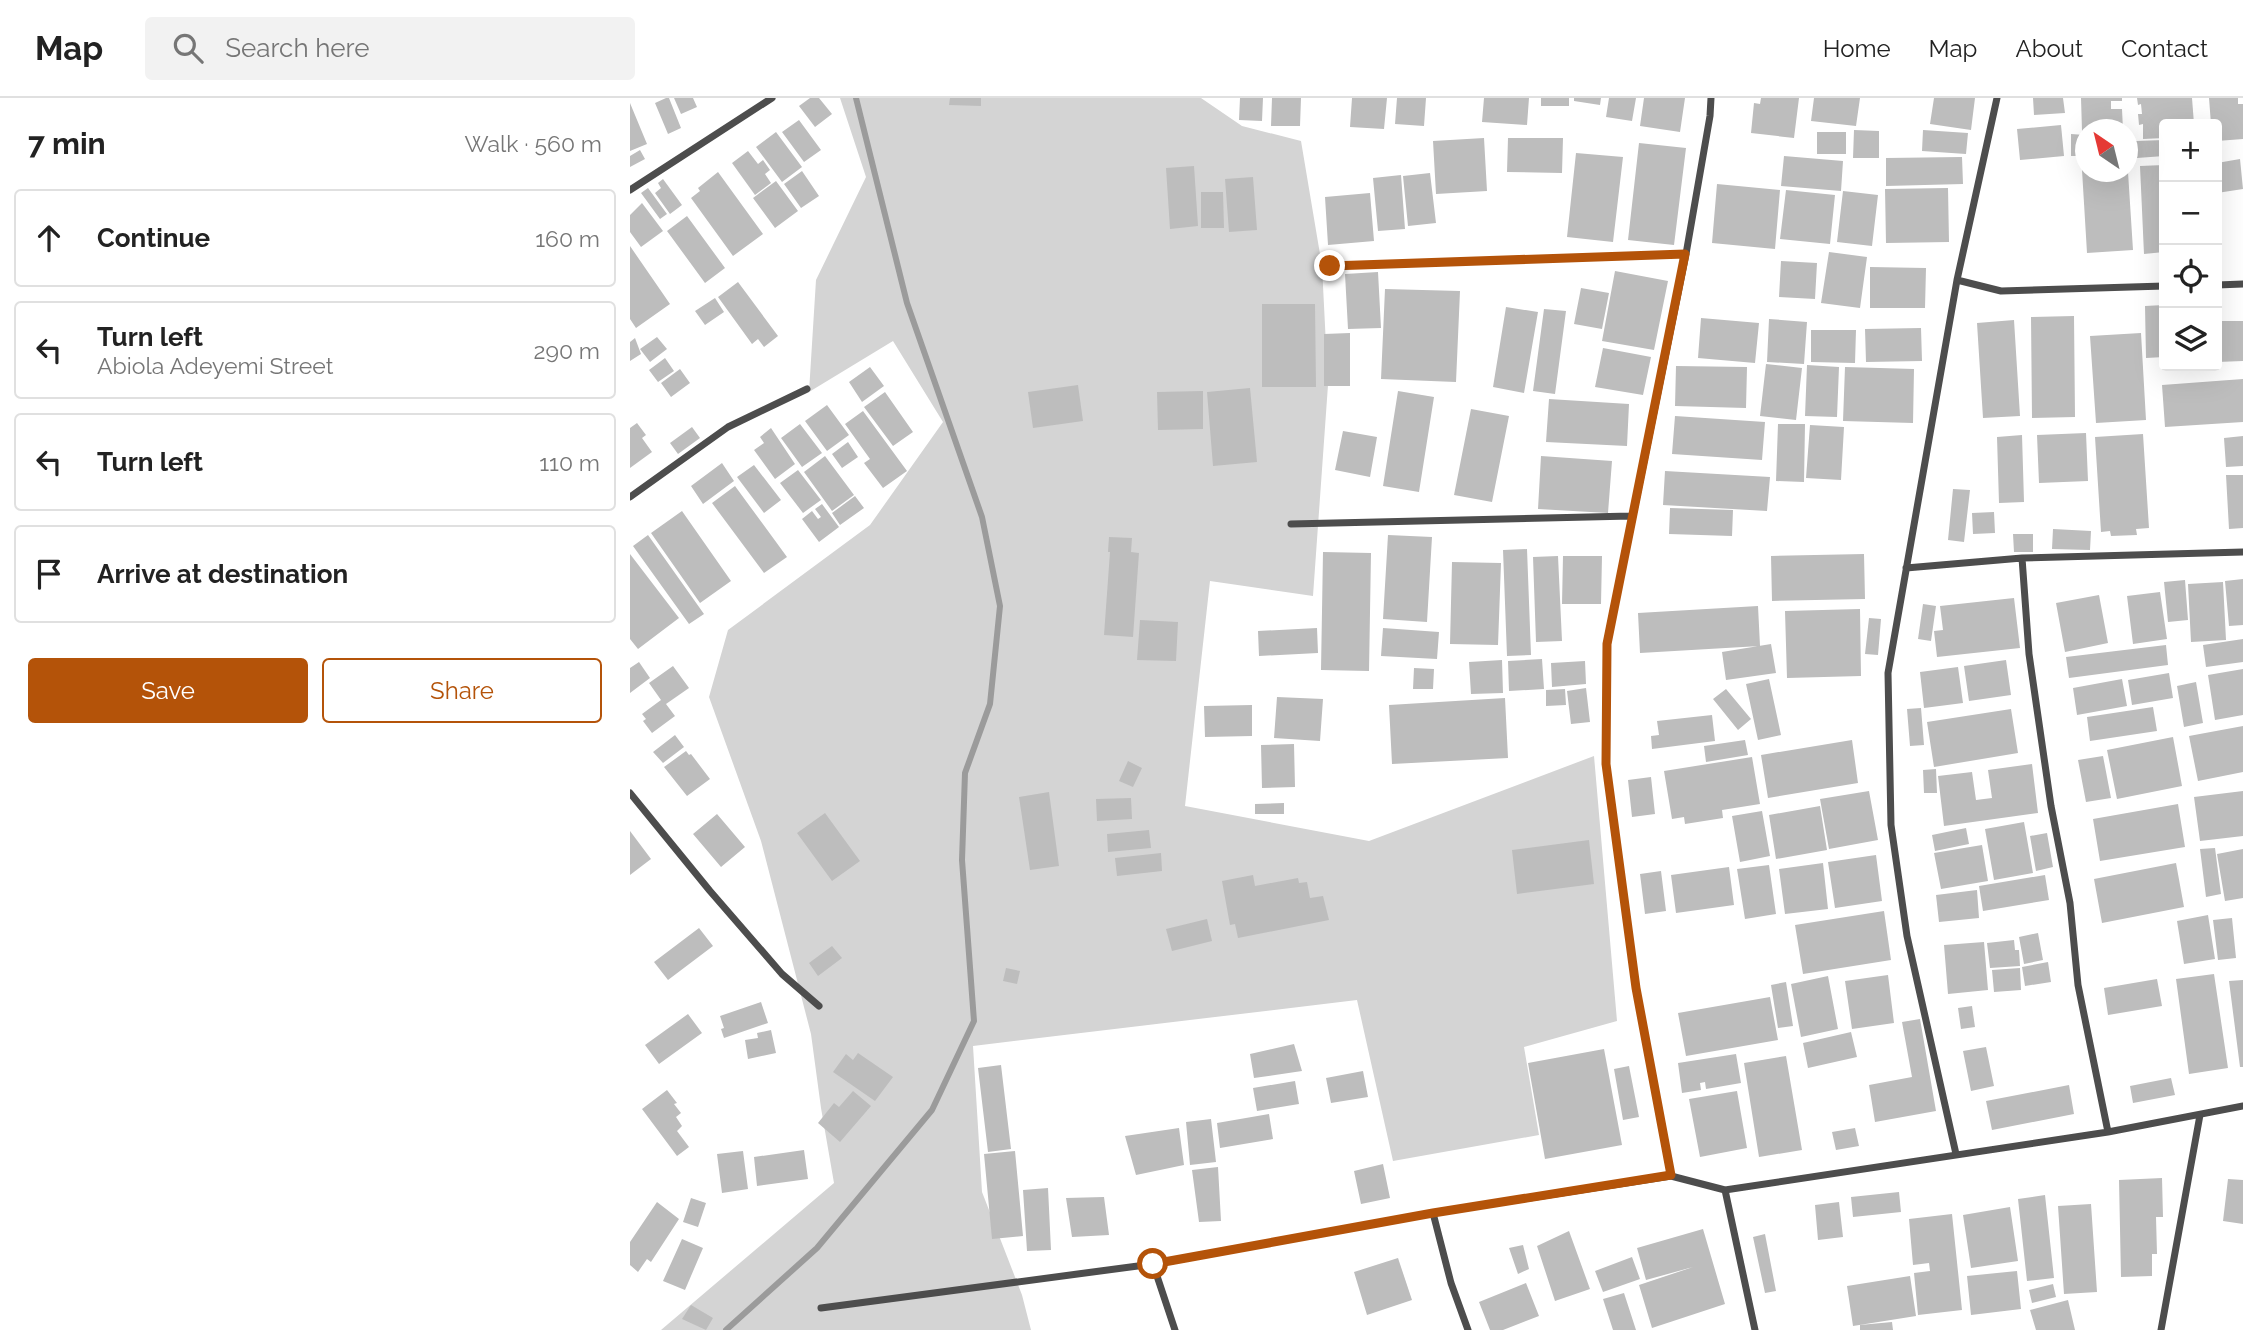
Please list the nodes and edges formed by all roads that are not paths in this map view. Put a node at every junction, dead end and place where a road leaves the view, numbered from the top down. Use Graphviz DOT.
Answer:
graph roads {
  1 [pos="772,98"];
  2 [pos="1711,98"];
  3 [pos="1997,98"];
  4 [pos="630,190"];
  5 [pos="1685,254"];
  6 [pos="1330,266"];
  7 [pos="1957,280"];
  8 [pos="2243,284"];
  9 [pos="2222,285"];
  10 [pos="2159,286"];
  11 [pos="807,388"];
  12 [pos="630,497"];
  13 [pos="1631,516"];
  14 [pos="1291,524"];
  15 [pos="2243,552"];
  16 [pos="2022,558"];
  17 [pos="1906,568"];
  18 [pos="630,793"];
  19 [pos="819,1006"];
  20 [pos="2243,1106"];
  21 [pos="2200,1115"];
  22 [pos="2108,1132"];
  23 [pos="1956,1154"];
  24 [pos="1671,1175"];
  25 [pos="1725,1190"];
  26 [pos="1433,1213"];
  27 [pos="1153,1264"];
  28 [pos="821,1308"];
  29 [pos="1175,1330"];
  30 [pos="1468,1330"];
  31 [pos="1755,1330"];
  32 [pos="2161,1330"];
  1 -- 4 [label="street"];
  2 -- 5 [label="street"];
  3 -- 7 [label="street"];
  5 -- 6 [label="street"];
  5 -- 13 [label="street"];
  7 -- 10 [label="street"];
  7 -- 17 [label="street"];
  8 -- 9 [label="street"];
  11 -- 12 [label="street"];
  13 -- 14 [label="street"];
  13 -- 24 [label="street"];
  15 -- 16 [label="street"];
  16 -- 17 [label="street"];
  16 -- 22 [label="street"];
  17 -- 23 [label="street"];
  18 -- 19 [label="street"];
  20 -- 21 [label="street"];
  21 -- 22 [label="street"];
  21 -- 32 [label="street"];
  22 -- 23 [label="street"];
  23 -- 25 [label="street"];
  24 -- 25 [label="street"];
  24 -- 26 [label="street"];
  25 -- 31 [label="street"];
  26 -- 27 [label="street"];
  26 -- 30 [label="street"];
  27 -- 28 [label="street"];
  27 -- 29 [label="street"];
}
